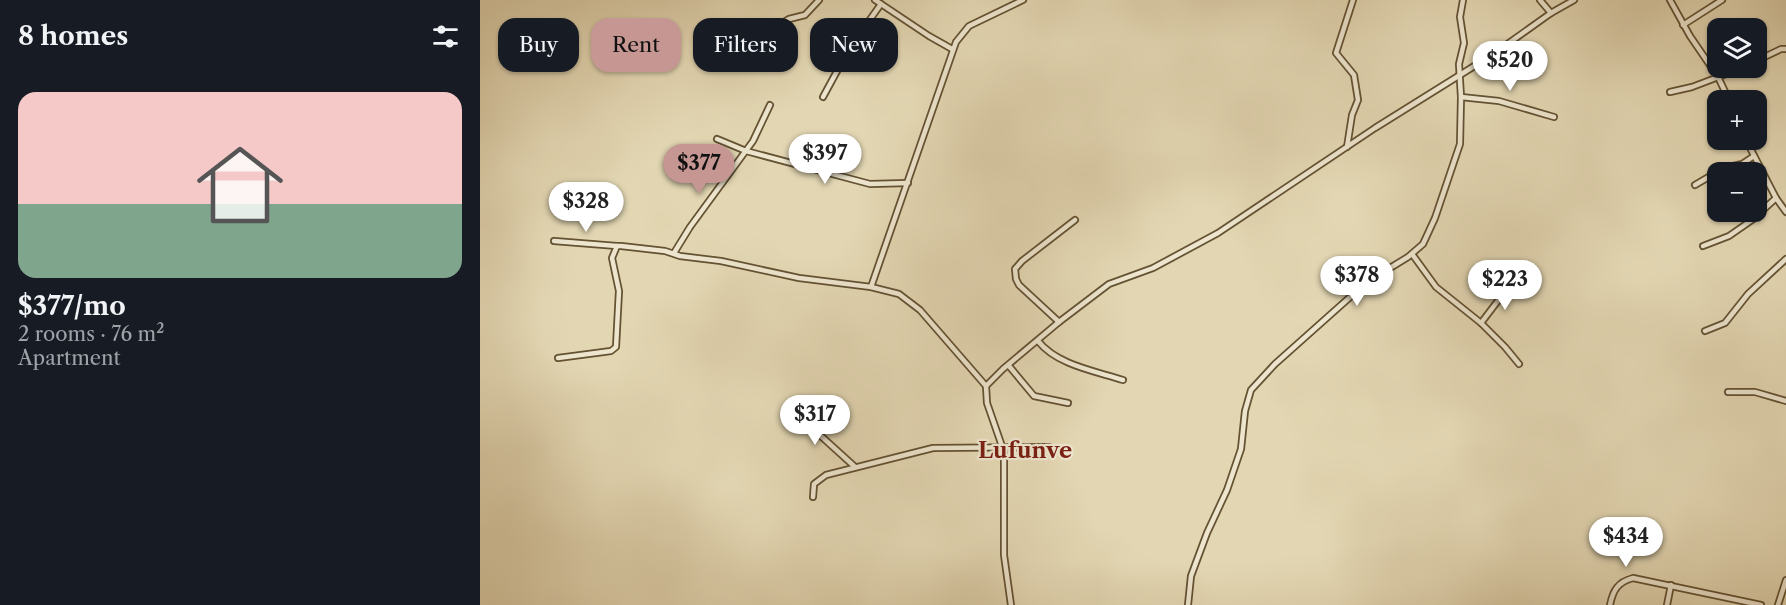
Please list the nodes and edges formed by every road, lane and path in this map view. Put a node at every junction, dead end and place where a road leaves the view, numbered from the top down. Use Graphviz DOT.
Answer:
graph roads {
  1 [pos="819,0"];
  2 [pos="875,0"];
  3 [pos="1023,0"];
  4 [pos="1353,0"];
  5 [pos="1463,0"];
  6 [pos="1540,0"];
  7 [pos="1574,0"];
  8 [pos="1670,0"];
  9 [pos="1722,0"];
  10 [pos="880,4"];
  11 [pos="1551,13"];
  12 [pos="793,18"];
  13 [pos="1683,25"];
  14 [pos="952,49"];
  15 [pos="1786,49"];
  16 [pos="1767,56"];
  17 [pos="1707,61"];
  18 [pos="1459,76"];
  19 [pos="1715,78"];
  20 [pos="1671,92"];
  21 [pos="823,97"];
  22 [pos="1461,97"];
  23 [pos="770,105"];
  24 [pos="1554,117"];
  25 [pos="717,139"];
  26 [pos="1347,147"];
  27 [pos="1751,150"];
  28 [pos="746,151"];
  29 [pos="1754,156"];
  30 [pos="908,183"];
  31 [pos="1695,185"];
  32 [pos="1776,198"];
  33 [pos="1785,209"];
  34 [pos="1075,220"];
  35 [pos="554,241"];
  36 [pos="617,246"];
  37 [pos="1703,246"];
  38 [pos="674,253"];
  39 [pos="1412,254"];
  40 [pos="1786,259"];
  41 [pos="1510,285"];
  42 [pos="871,287"];
  43 [pos="1059,322"];
  44 [pos="1481,323"];
  45 [pos="1705,331"];
  46 [pos="1038,341"];
  47 [pos="558,358"];
  48 [pos="1519,364"];
  49 [pos="1009,366"];
  50 [pos="1124,380"];
  51 [pos="987,386"];
  52 [pos="1728,392"];
  53 [pos="1786,400"];
  54 [pos="1068,403"];
  55 [pos="804,408"];
  56 [pos="1002,446"];
  57 [pos="1049,447"];
  58 [pos="854,466"];
  59 [pos="813,497"];
  60 [pos="1786,580"];
  61 [pos="1671,585"];
  62 [pos="1725,598"];
  63 [pos="1011,605"];
  64 [pos="1188,605"];
  65 [pos="1610,605"];
  66 [pos="1667,605"];
  67 [pos="1724,605"];
  68 [pos="1761,605"];
  69 [pos="1778,605"];
  1 -- 12 [label="street"];
  2 -- 10 [label="street"];
  3 -- 14 [label="street"];
  4 -- 26 [label="street"];
  5 -- 18 [label="street"];
  6 -- 11 [label="street"];
  7 -- 11 [label="street"];
  8 -- 13 [label="street"];
  9 -- 13 [label="street"];
  10 -- 14 [label="street"];
  10 -- 21 [label="street"];
  11 -- 18 [label="street"];
  13 -- 17 [label="street"];
  14 -- 30 [label="street"];
  15 -- 16 [label="street"];
  18 -- 22 [label="street"];
  18 -- 26 [label="street"];
  19 -- 20 [label="street"];
  22 -- 24 [label="street"];
  22 -- 39 [label="street"];
  23 -- 28 [label="street"];
  25 -- 28 [label="street"];
  26 -- 43 [label="street"];
  27 -- 29 [label="street"];
  28 -- 30 [label="street"];
  28 -- 38 [label="street"];
  29 -- 31 [label="street"];
  29 -- 32 [label="street"];
  30 -- 42 [label="street"];
  32 -- 33 [label="street"];
  32 -- 37 [label="street"];
  34 -- 43 [label="street"];
  35 -- 36 [label="street"];
  36 -- 38 [label="street"];
  36 -- 47 [label="street"];
  38 -- 42 [label="street"];
  39 -- 44 [label="street"];
  39 -- 64 [label="street"];
  40 -- 45 [label="street"];
  41 -- 44 [label="street"];
  42 -- 51 [label="street"];
  43 -- 46 [label="street"];
  44 -- 48 [label="street"];
  46 -- 49 [label="street"];
  46 -- 50 [label="street"];
  49 -- 51 [label="street"];
  49 -- 54 [label="street"];
  51 -- 56 [label="street"];
  52 -- 53 [label="street"];
  55 -- 58 [label="street"];
  56 -- 57 [label="street"];
  56 -- 58 [label="street"];
  56 -- 63 [label="street"];
  58 -- 59 [label="street"];
  60 -- 69 [label="street"];
  61 -- 62 [label="street"];
  61 -- 65 [label="street"];
  61 -- 66 [label="street"];
  62 -- 67 [label="street"];
  62 -- 68 [label="street"];
}
